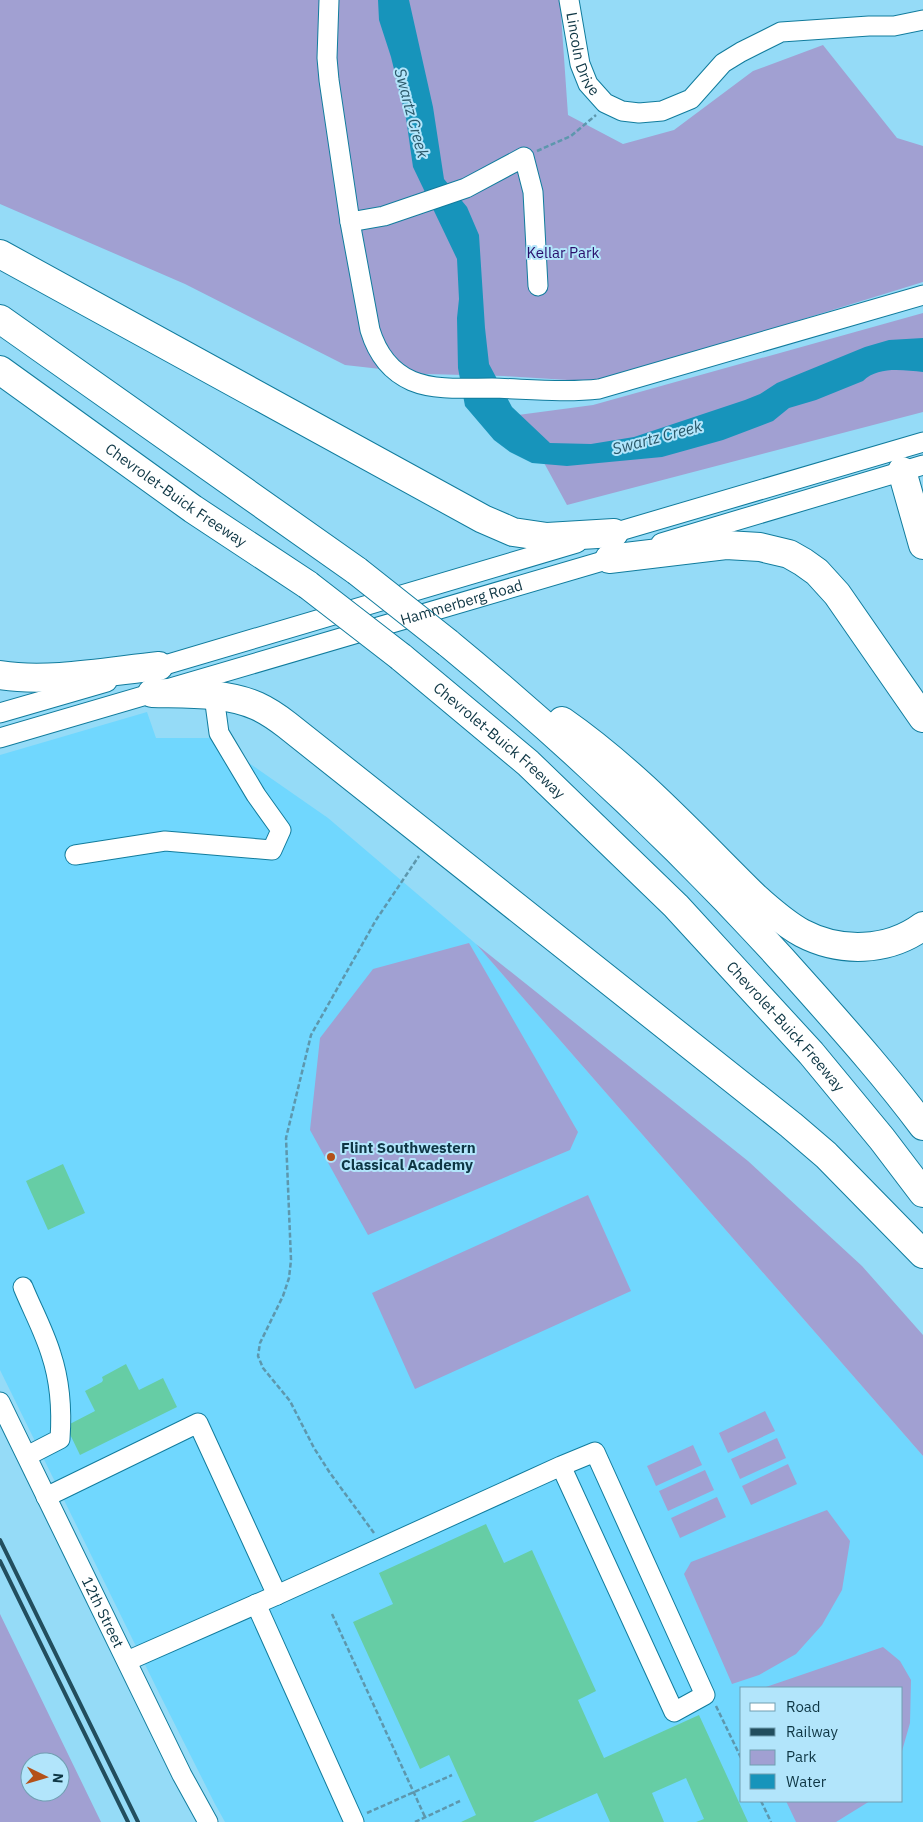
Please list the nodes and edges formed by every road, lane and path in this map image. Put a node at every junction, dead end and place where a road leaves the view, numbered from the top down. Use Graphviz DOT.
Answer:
graph roads {
  1 [pos="329,0"];
  2 [pos="569,0"];
  3 [pos="923,20"];
  4 [pos="602,108"];
  5 [pos="524,157"];
  6 [pos="350,222"];
  7 [pos="0,254"];
  8 [pos="538,286"];
  9 [pos="923,295"];
  10 [pos="0,319"];
  11 [pos="0,370"];
  12 [pos="0,394"];
  13 [pos="923,442"];
  14 [pos="874,455"];
  15 [pos="913,468"];
  16 [pos="193,509"];
  17 [pos="614,533"];
  18 [pos="923,545"];
  19 [pos="608,559"];
  20 [pos="451,646"];
  21 [pos="159,666"];
  22 [pos="0,674"];
  23 [pos="152,693"];
  24 [pos="214,696"];
  25 [pos="0,713"];
  26 [pos="923,718"];
  27 [pos="0,738"];
  28 [pos="74,855"];
  29 [pos="419,855"];
  30 [pos="923,926"];
  31 [pos="923,1126"];
  32 [pos="923,1193"];
  33 [pos="923,1254"];
  34 [pos="23,1286"];
  35 [pos="0,1402"];
  36 [pos="26,1456"];
  37 [pos="561,1466"];
  38 [pos="46,1497"];
  39 [pos="381,1547"];
  40 [pos="277,1595"];
  41 [pos="256,1604"];
  42 [pos="332,1614"];
  43 [pos="126,1661"];
  44 [pos="708,1708"];
  45 [pos="740,1756"];
  46 [pos="452,1775"];
  47 [pos="414,1792"];
  48 [pos="460,1801"];
  49 [pos="761,1802"];
  50 [pos="361,1817"];
  51 [pos="425,1817"];
  52 [pos="208,1822"];
  53 [pos="415,1822"];
  54 [pos="771,1822"];
  1 -- 6 [label="street"];
  2 -- 4 [label="street, Lincoln Drive"];
  3 -- 4 [label="street"];
  4 -- 5 [label="path"];
  5 -- 6 [label="street"];
  5 -- 8 [label="street"];
  6 -- 9 [label="street"];
  7 -- 17 [label="highway"];
  10 -- 20 [label="highway, bridge"];
  11 -- 16 [label="highway, Chevrolet-Buick Freeway"];
  12 -- 16 [label="highway"];
  13 -- 14 [label="street, Hammerberg Road"];
  14 -- 15 [label="street"];
  14 -- 17 [label="street, Hammerberg Road"];
  15 -- 18 [label="highway"];
  15 -- 19 [label="street, Hammerberg Road"];
  16 -- 32 [label="highway, Chevrolet-Buick Freeway, bridge"];
  17 -- 21 [label="street, Hammerberg Road"];
  19 -- 23 [label="street, Hammerberg Road"];
  19 -- 26 [label="highway"];
  20 -- 30 [label="highway"];
  20 -- 31 [label="highway"];
  21 -- 22 [label="highway"];
  21 -- 25 [label="street, Hammerberg Road"];
  23 -- 24 [label="highway"];
  23 -- 27 [label="street, Hammerberg Road"];
  24 -- 28 [label="street"];
  24 -- 33 [label="highway"];
  29 -- 39 [label="path"];
  34 -- 36 [label="street"];
  35 -- 36 [label="street, 12th Street"];
  36 -- 38 [label="street, 12th Street"];
  37 -- 37 [label="street"];
  37 -- 39 [label="street"];
  38 -- 40 [label="street"];
  38 -- 43 [label="street, 12th Street"];
  39 -- 40 [label="street"];
  40 -- 41 [label="street"];
  41 -- 43 [label="street"];
  41 -- 50 [label="street"];
  42 -- 47 [label="path"];
  43 -- 52 [label="street, 12th Street"];
  44 -- 45 [label="path"];
  46 -- 47 [label="path"];
  47 -- 50 [label="path"];
  47 -- 51 [label="path"];
  48 -- 51 [label="path"];
  49 -- 54 [label="path"];
  51 -- 53 [label="path"];
}
